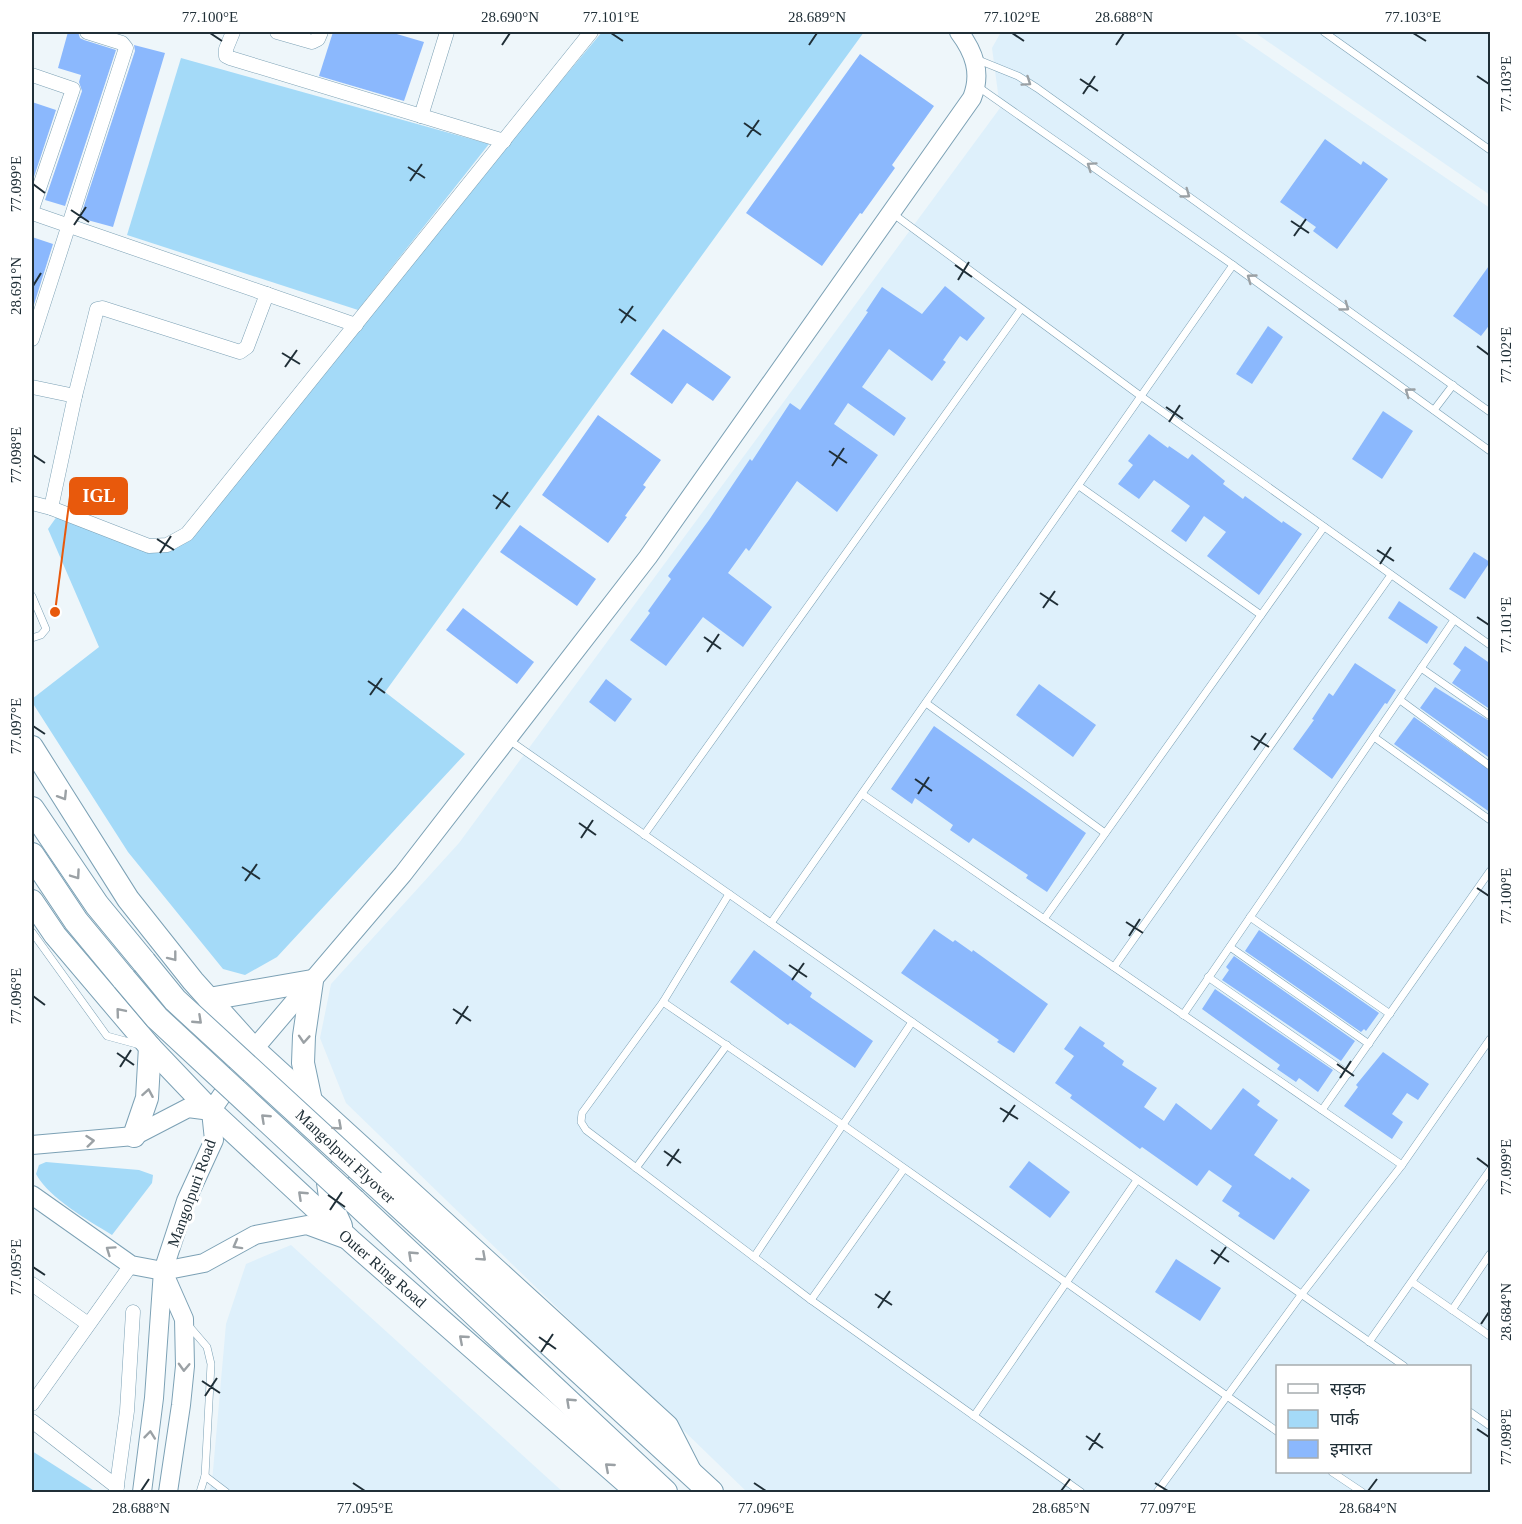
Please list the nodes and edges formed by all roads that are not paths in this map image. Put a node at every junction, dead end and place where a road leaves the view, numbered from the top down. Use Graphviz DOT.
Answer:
graph roads {
  1 [pos="87,32"];
  2 [pos="233,32"];
  3 [pos="277,32"];
  4 [pos="321,32"];
  5 [pos="447,32"];
  6 [pos="591,32"];
  7 [pos="959,32"];
  8 [pos="1324,32"];
  9 [pos="974,58"];
  10 [pos="32,75"];
  11 [pos="977,86"];
  12 [pos="421,116"];
  13 [pos="504,141"];
  14 [pos="1491,150"];
  15 [pos="32,211"];
  16 [pos="892,213"];
  17 [pos="68,227"];
  18 [pos="1233,265"];
  19 [pos="267,294"];
  20 [pos="1021,309"];
  21 [pos="356,325"];
  22 [pos="32,339"];
  23 [pos="1453,385"];
  24 [pos="32,387"];
  25 [pos="75,396"];
  26 [pos="1142,397"];
  27 [pos="1434,410"];
  28 [pos="1491,412"];
  29 [pos="1491,451"];
  30 [pos="1079,486"];
  31 [pos="32,503"];
  32 [pos="51,508"];
  33 [pos="1324,527"];
  34 [pos="1392,575"];
  35 [pos="32,596"];
  36 [pos="1261,615"];
  37 [pos="1455,620"];
  38 [pos="32,638"];
  39 [pos="1491,645"];
  40 [pos="1421,668"];
  41 [pos="1400,700"];
  42 [pos="926,703"];
  43 [pos="1491,716"];
  44 [pos="1374,737"];
  45 [pos="507,739"];
  46 [pos="32,747"];
  47 [pos="1491,766"];
  48 [pos="862,794"];
  49 [pos="32,809"];
  50 [pos="1491,820"];
  51 [pos="1105,833"];
  52 [pos="644,835"];
  53 [pos="32,855"];
  54 [pos="1491,871"];
  55 [pos="729,894"];
  56 [pos="32,901"];
  57 [pos="32,914"];
  58 [pos="1250,917"];
  59 [pos="1044,919"];
  60 [pos="771,923"];
  61 [pos="32,932"];
  62 [pos="55,936"];
  63 [pos="1230,947"];
  64 [pos="1114,967"];
  65 [pos="1209,977"];
  66 [pos="312,981"];
  67 [pos="209,999"];
  68 [pos="663,1002"];
  69 [pos="1390,1014"];
  70 [pos="1183,1015"];
  71 [pos="912,1022"];
  72 [pos="1491,1039"];
  73 [pos="1369,1044"];
  74 [pos="727,1045"];
  75 [pos="150,1047"];
  76 [pos="254,1049"];
  77 [pos="1348,1074"];
  78 [pos="311,1101"];
  79 [pos="1322,1110"];
  80 [pos="211,1111"];
  81 [pos="843,1125"];
  82 [pos="134,1136"];
  83 [pos="32,1145"];
  84 [pos="381,1165"];
  85 [pos="1402,1165"];
  86 [pos="636,1168"];
  87 [pos="904,1169"];
  88 [pos="1491,1170"];
  89 [pos="1137,1180"];
  90 [pos="32,1195"];
  91 [pos="352,1242"];
  92 [pos="1491,1254"];
  93 [pos="753,1257"];
  94 [pos="131,1265"];
  95 [pos="163,1271"];
  96 [pos="1412,1282"];
  97 [pos="1066,1283"];
  98 [pos="34,1291"];
  99 [pos="1301,1295"];
  100 [pos="811,1300"];
  101 [pos="1452,1310"];
  102 [pos="133,1312"];
  103 [pos="184,1319"];
  104 [pos="88,1324"];
  105 [pos="1491,1336"];
  106 [pos="1369,1342"];
  107 [pos="1403,1365"];
  108 [pos="1228,1397"];
  109 [pos="32,1404"];
  110 [pos="1471,1413"];
  111 [pos="974,1416"];
  112 [pos="32,1421"];
  113 [pos="1491,1426"];
  114 [pos="1276,1431"];
  115 [pos="1334,1473"];
  116 [pos="692,1474"];
  117 [pos="205,1476"];
  118 [pos="117,1490"];
  119 [pos="663,1491"];
  120 [pos="142,1492"];
  121 [pos="168,1492"];
  122 [pos="200,1492"];
  123 [pos="226,1492"];
  124 [pos="711,1492"];
  125 [pos="1081,1492"];
  126 [pos="1157,1492"];
  127 [pos="1362,1492"];
  1 -- 17 [label="street"];
  2 -- 12 [label="street"];
  3 -- 4 [label="street"];
  5 -- 12 [label="street"];
  6 -- 13 [label="street"];
  7 -- 9 [label="street"];
  8 -- 14 [label="lane"];
  9 -- 11 [label="street"];
  9 -- 23 [label="lane, one-way"];
  10 -- 15 [label="street"];
  11 -- 16 [label="street"];
  18 -- 11 [label="lane, one-way"];
  12 -- 13 [label="street"];
  13 -- 21 [label="street"];
  15 -- 17 [label="street"];
  16 -- 20 [label="lane"];
  16 -- 45 [label="street"];
  17 -- 19 [label="street"];
  17 -- 22 [label="street"];
  18 -- 26 [label="lane"];
  27 -- 18 [label="lane, one-way"];
  19 -- 21 [label="street"];
  19 -- 25 [label="street"];
  20 -- 26 [label="lane"];
  20 -- 52 [label="lane"];
  21 -- 32 [label="street"];
  23 -- 27 [label="lane"];
  23 -- 28 [label="lane"];
  24 -- 25 [label="street"];
  25 -- 32 [label="street"];
  26 -- 30 [label="lane"];
  26 -- 33 [label="lane"];
  27 -- 29 [label="lane"];
  30 -- 36 [label="lane"];
  30 -- 42 [label="lane"];
  31 -- 32 [label="street"];
  33 -- 34 [label="lane"];
  33 -- 36 [label="lane"];
  34 -- 37 [label="lane"];
  34 -- 64 [label="lane"];
  35 -- 38 [label="lane"];
  36 -- 51 [label="lane"];
  37 -- 39 [label="lane"];
  37 -- 40 [label="lane"];
  40 -- 41 [label="lane"];
  40 -- 43 [label="lane"];
  41 -- 44 [label="lane"];
  41 -- 47 [label="lane"];
  42 -- 48 [label="lane"];
  42 -- 51 [label="lane"];
  44 -- 50 [label="lane"];
  44 -- 58 [label="lane"];
  45 -- 52 [label="lane"];
  45 -- 66 [label="street"];
  46 -- 67 [label="main road, one-way"];
  48 -- 59 [label="lane"];
  48 -- 60 [label="lane"];
  49 -- 116 [label="highway, Mangolpuri Flyover, one-way, bridge"];
  51 -- 59 [label="lane"];
  52 -- 55 [label="lane"];
  119 -- 53 [label="highway, Mangolpuri Flyover, one-way, bridge"];
  54 -- 69 [label="lane"];
  55 -- 60 [label="lane"];
  55 -- 68 [label="lane"];
  56 -- 62 [label="main road, Outer Ring Road"];
  57 -- 62 [label="street"];
  58 -- 63 [label="lane"];
  58 -- 69 [label="lane"];
  59 -- 64 [label="lane"];
  60 -- 71 [label="lane"];
  61 -- 75 [label="lane"];
  75 -- 62 [label="main road, Outer Ring Road, one-way"];
  63 -- 65 [label="lane"];
  63 -- 73 [label="lane"];
  64 -- 70 [label="lane"];
  65 -- 70 [label="lane"];
  65 -- 77 [label="lane"];
  66 -- 67 [label="main road"];
  66 -- 76 [label="street"];
  66 -- 78 [label="main road, one-way"];
  67 -- 76 [label="main road"];
  68 -- 74 [label="lane"];
  68 -- 86 [label="lane"];
  69 -- 73 [label="lane"];
  70 -- 79 [label="lane"];
  71 -- 81 [label="lane"];
  71 -- 89 [label="lane"];
  72 -- 85 [label="lane"];
  73 -- 77 [label="lane"];
  74 -- 81 [label="lane"];
  74 -- 86 [label="lane"];
  75 -- 80 [label="main road, Outer Ring Road"];
  82 -- 75 [label="main road, one-way"];
  76 -- 78 [label="main road"];
  76 -- 80 [label="street"];
  77 -- 79 [label="lane"];
  78 -- 84 [label="main road, one-way"];
  79 -- 85 [label="lane"];
  80 -- 82 [label="street"];
  91 -- 80 [label="main road, Outer Ring Road, one-way"];
  80 -- 95 [label="street, Mangolpuri Road"];
  81 -- 87 [label="lane"];
  81 -- 93 [label="lane"];
  83 -- 82 [label="street, one-way"];
  84 -- 91 [label="main road"];
  84 -- 116 [label="main road, one-way"];
  85 -- 99 [label="lane"];
  86 -- 93 [label="lane"];
  87 -- 97 [label="lane"];
  87 -- 100 [label="lane"];
  88 -- 96 [label="lane"];
  89 -- 97 [label="lane"];
  89 -- 99 [label="lane"];
  94 -- 90 [label="street, one-way"];
  91 -- 95 [label="street, one-way"];
  119 -- 91 [label="main road, Outer Ring Road, one-way"];
  92 -- 101 [label="lane"];
  93 -- 100 [label="lane"];
  94 -- 95 [label="street"];
  94 -- 104 [label="street"];
  95 -- 103 [label="street"];
  120 -- 95 [label="street, Mangolpuri Road, one-way"];
  96 -- 101 [label="lane"];
  96 -- 106 [label="lane"];
  97 -- 108 [label="lane"];
  97 -- 111 [label="lane"];
  98 -- 104 [label="street"];
  99 -- 106 [label="lane"];
  99 -- 108 [label="lane"];
  100 -- 111 [label="lane"];
  101 -- 105 [label="lane"];
  102 -- 118 [label="street"];
  103 -- 117 [label="lane"];
  103 -- 121 [label="street, one-way"];
  104 -- 109 [label="street"];
  106 -- 107 [label="lane"];
  108 -- 114 [label="lane"];
  108 -- 126 [label="lane"];
  110 -- 113 [label="lane"];
  111 -- 125 [label="lane"];
  112 -- 118 [label="street"];
  115 -- 127 [label="lane"];
  116 -- 124 [label="highway"];
  117 -- 122 [label="lane"];
  117 -- 123 [label="lane"];
}
